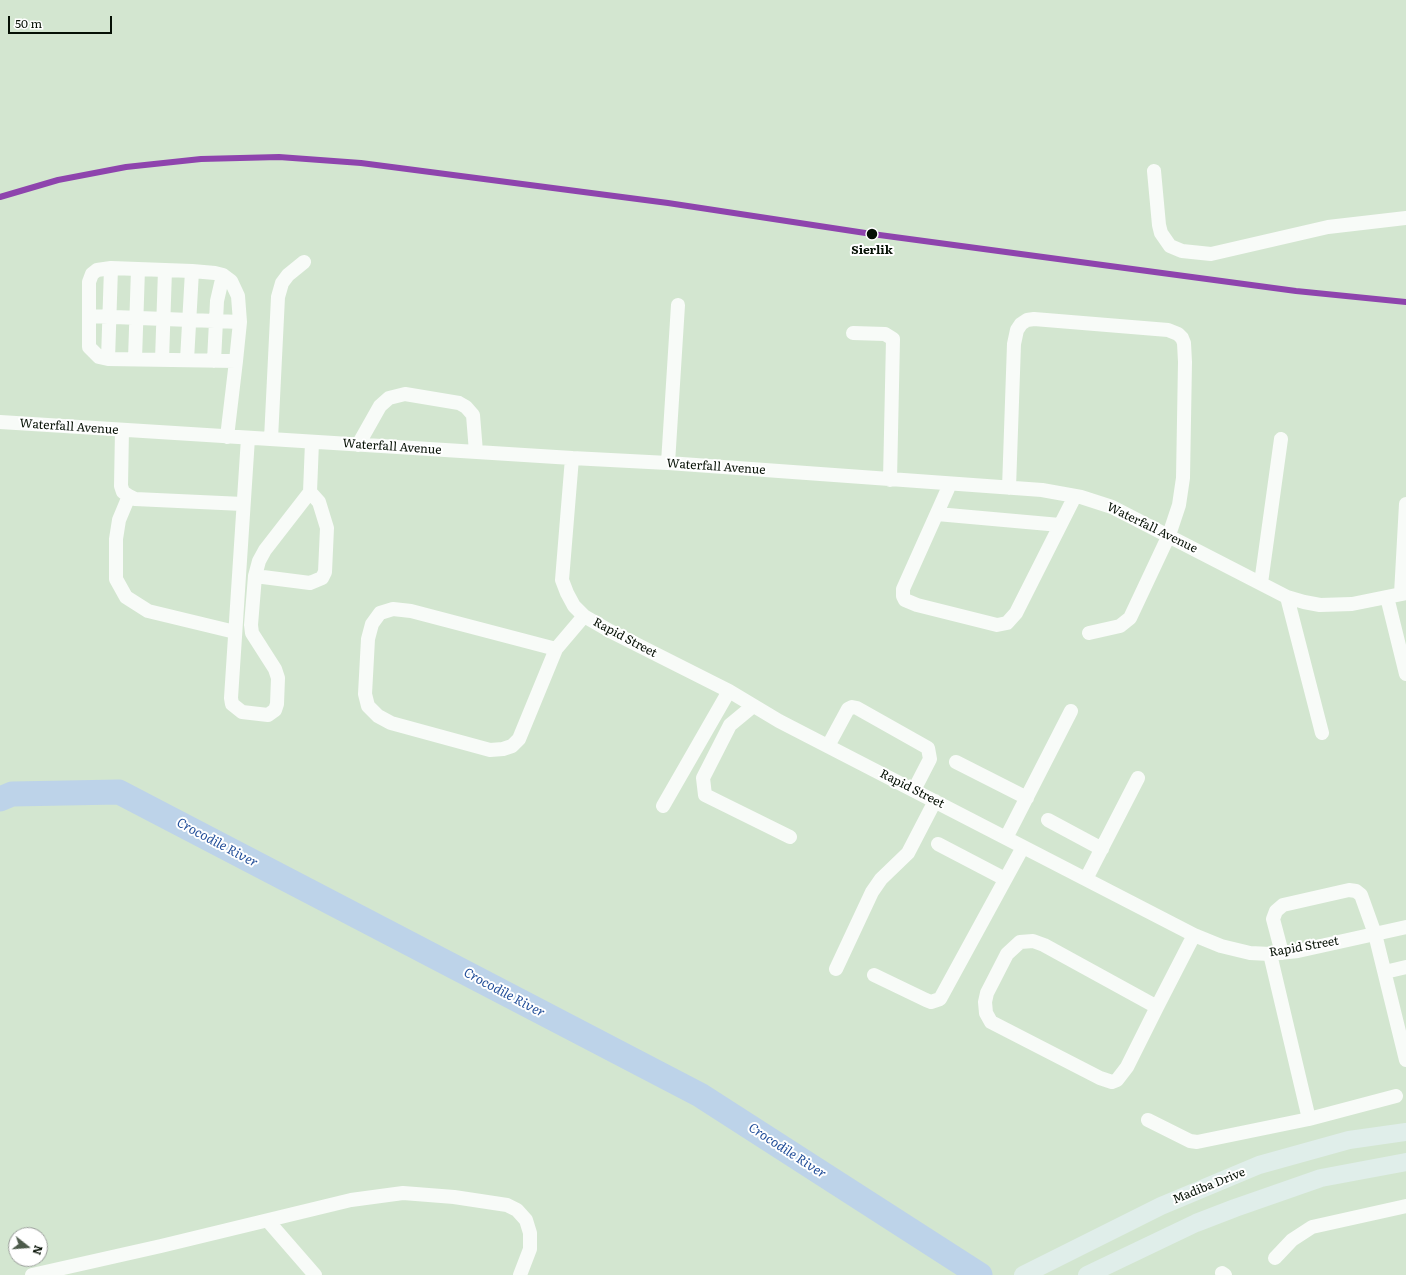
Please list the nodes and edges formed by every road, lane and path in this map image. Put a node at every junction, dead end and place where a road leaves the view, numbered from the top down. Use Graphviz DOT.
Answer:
graph roads {
  1 [pos="1154,171"];
  2 [pos="1406,218"];
  3 [pos="304,262"];
  4 [pos="110,268"];
  5 [pos="138,269"];
  6 [pos="165,270"];
  7 [pos="192,271"];
  8 [pos="223,275"];
  9 [pos="678,306"];
  10 [pos="89,316"];
  11 [pos="109,317"];
  12 [pos="136,318"];
  13 [pos="163,319"];
  14 [pos="190,320"];
  15 [pos="215,322"];
  16 [pos="240,322"];
  17 [pos="853,333"];
  18 [pos="108,359"];
  19 [pos="135,359"];
  20 [pos="162,360"];
  21 [pos="187,360"];
  22 [pos="214,361"];
  23 [pos="236,361"];
  24 [pos="0,422"];
  25 [pos="122,430"];
  26 [pos="227,437"];
  27 [pos="248,438"];
  28 [pos="271,439"];
  29 [pos="1281,439"];
  30 [pos="312,442"];
  31 [pos="358,445"];
  32 [pos="476,452"];
  33 [pos="572,458"];
  34 [pos="668,463"];
  35 [pos="890,480"];
  36 [pos="950,484"];
  37 [pos="1009,488"];
  38 [pos="310,492"];
  39 [pos="129,496"];
  40 [pos="1075,496"];
  41 [pos="243,504"];
  42 [pos="1406,504"];
  43 [pos="936,514"];
  44 [pos="1060,525"];
  45 [pos="1168,535"];
  46 [pos="255,576"];
  47 [pos="1261,583"];
  48 [pos="1404,594"];
  49 [pos="1286,597"];
  50 [pos="1387,597"];
  51 [pos="584,616"];
  52 [pos="235,632"];
  53 [pos="1089,633"];
  54 [pos="556,648"];
  55 [pos="1406,674"];
  56 [pos="729,691"];
  57 [pos="753,706"];
  58 [pos="1071,711"];
  59 [pos="1322,733"];
  60 [pos="828,746"];
  61 [pos="956,762"];
  62 [pos="1138,778"];
  63 [pos="914,790"];
  64 [pos="1026,798"];
  65 [pos="935,801"];
  66 [pos="663,806"];
  67 [pos="1048,820"];
  68 [pos="790,837"];
  69 [pos="1006,838"];
  70 [pos="938,844"];
  71 [pos="1023,846"];
  72 [pos="1102,849"];
  73 [pos="1005,879"];
  74 [pos="1086,879"];
  75 [pos="1406,927"];
  76 [pos="1375,934"];
  77 [pos="1194,935"];
  78 [pos="1276,953"];
  79 [pos="1406,967"];
  80 [pos="836,968"];
  81 [pos="1385,972"];
  82 [pos="874,975"];
  83 [pos="1157,1008"];
  84 [pos="1406,1060"];
  85 [pos="1396,1096"];
  86 [pos="1309,1119"];
  87 [pos="1148,1120"];
  88 [pos="1406,1132"];
  89 [pos="1406,1162"];
  90 [pos="1406,1206"];
  91 [pos="268,1221"];
  92 [pos="1275,1258"];
  93 [pos="32,1275"];
  94 [pos="315,1275"];
  95 [pos="520,1275"];
  96 [pos="1023,1275"];
  97 [pos="1087,1275"];
  1 -- 2 [label="street"];
  3 -- 28 [label="street"];
  4 -- 5 [label="street"];
  4 -- 10 [label="street"];
  4 -- 11 [label="street"];
  5 -- 6 [label="street"];
  5 -- 12 [label="street"];
  6 -- 7 [label="street"];
  6 -- 13 [label="street"];
  7 -- 8 [label="street"];
  7 -- 14 [label="street"];
  8 -- 15 [label="street"];
  8 -- 16 [label="street"];
  9 -- 34 [label="street"];
  10 -- 11 [label="street"];
  10 -- 18 [label="street"];
  11 -- 12 [label="street"];
  11 -- 18 [label="street"];
  12 -- 13 [label="street"];
  12 -- 19 [label="street"];
  13 -- 14 [label="street"];
  13 -- 20 [label="street"];
  14 -- 15 [label="street"];
  14 -- 21 [label="street"];
  15 -- 16 [label="street"];
  15 -- 22 [label="street"];
  16 -- 23 [label="street"];
  17 -- 35 [label="street"];
  18 -- 19 [label="street"];
  19 -- 20 [label="street"];
  20 -- 21 [label="street"];
  21 -- 22 [label="street"];
  22 -- 23 [label="street"];
  23 -- 26 [label="street"];
  24 -- 25 [label="street, Waterfall Avenue"];
  25 -- 26 [label="street, Waterfall Avenue"];
  25 -- 39 [label="street"];
  26 -- 27 [label="street, Waterfall Avenue"];
  27 -- 28 [label="street, Waterfall Avenue"];
  27 -- 41 [label="street"];
  28 -- 30 [label="street, Waterfall Avenue"];
  29 -- 47 [label="street"];
  30 -- 31 [label="street, Waterfall Avenue"];
  30 -- 38 [label="street"];
  31 -- 32 [label="street, Waterfall Avenue"];
  31 -- 32 [label="street"];
  32 -- 33 [label="street, Waterfall Avenue"];
  33 -- 34 [label="street, Waterfall Avenue"];
  33 -- 51 [label="street, Rapid Street"];
  34 -- 35 [label="street, Waterfall Avenue"];
  35 -- 36 [label="street, Waterfall Avenue"];
  36 -- 37 [label="street, Waterfall Avenue"];
  36 -- 43 [label="street"];
  37 -- 40 [label="street, Waterfall Avenue"];
  37 -- 45 [label="street"];
  38 -- 46 [label="street"];
  38 -- 46 [label="street"];
  39 -- 41 [label="street"];
  39 -- 52 [label="street"];
  40 -- 44 [label="street"];
  40 -- 45 [label="street, Waterfall Avenue"];
  41 -- 52 [label="street"];
  42 -- 48 [label="street"];
  43 -- 44 [label="street"];
  43 -- 44 [label="street"];
  45 -- 47 [label="street, Waterfall Avenue"];
  45 -- 53 [label="street"];
  46 -- 52 [label="street"];
  47 -- 49 [label="street, Waterfall Avenue"];
  48 -- 50 [label="street, Waterfall Avenue"];
  49 -- 50 [label="street, Waterfall Avenue"];
  49 -- 59 [label="street"];
  50 -- 55 [label="street"];
  51 -- 54 [label="street"];
  51 -- 56 [label="street, Rapid Street"];
  54 -- 54 [label="street"];
  56 -- 57 [label="street, Rapid Street"];
  56 -- 66 [label="street"];
  57 -- 60 [label="street, Rapid Street"];
  57 -- 68 [label="street"];
  58 -- 64 [label="street"];
  60 -- 63 [label="street, Rapid Street"];
  60 -- 63 [label="street"];
  61 -- 64 [label="street"];
  62 -- 72 [label="street"];
  63 -- 65 [label="street, Rapid Street"];
  64 -- 69 [label="street"];
  65 -- 69 [label="street, Rapid Street"];
  65 -- 80 [label="street"];
  67 -- 72 [label="street"];
  69 -- 71 [label="street, Rapid Street"];
  70 -- 73 [label="street"];
  71 -- 73 [label="street"];
  71 -- 74 [label="street, Rapid Street"];
  72 -- 74 [label="street"];
  73 -- 82 [label="street"];
  74 -- 77 [label="street, Rapid Street"];
  75 -- 76 [label="street, Rapid Street"];
  76 -- 78 [label="street, Rapid Street"];
  76 -- 78 [label="street"];
  76 -- 81 [label="street"];
  77 -- 78 [label="street, Rapid Street"];
  77 -- 83 [label="street"];
  78 -- 86 [label="street"];
  79 -- 81 [label="street"];
  81 -- 84 [label="street"];
  83 -- 83 [label="street"];
  85 -- 86 [label="street"];
  86 -- 87 [label="street"];
  88 -- 96 [label="main road, Madiba Drive"];
  89 -- 97 [label="main road"];
  90 -- 92 [label="street"];
  91 -- 93 [label="street"];
  91 -- 94 [label="street"];
  91 -- 95 [label="street"];
}
